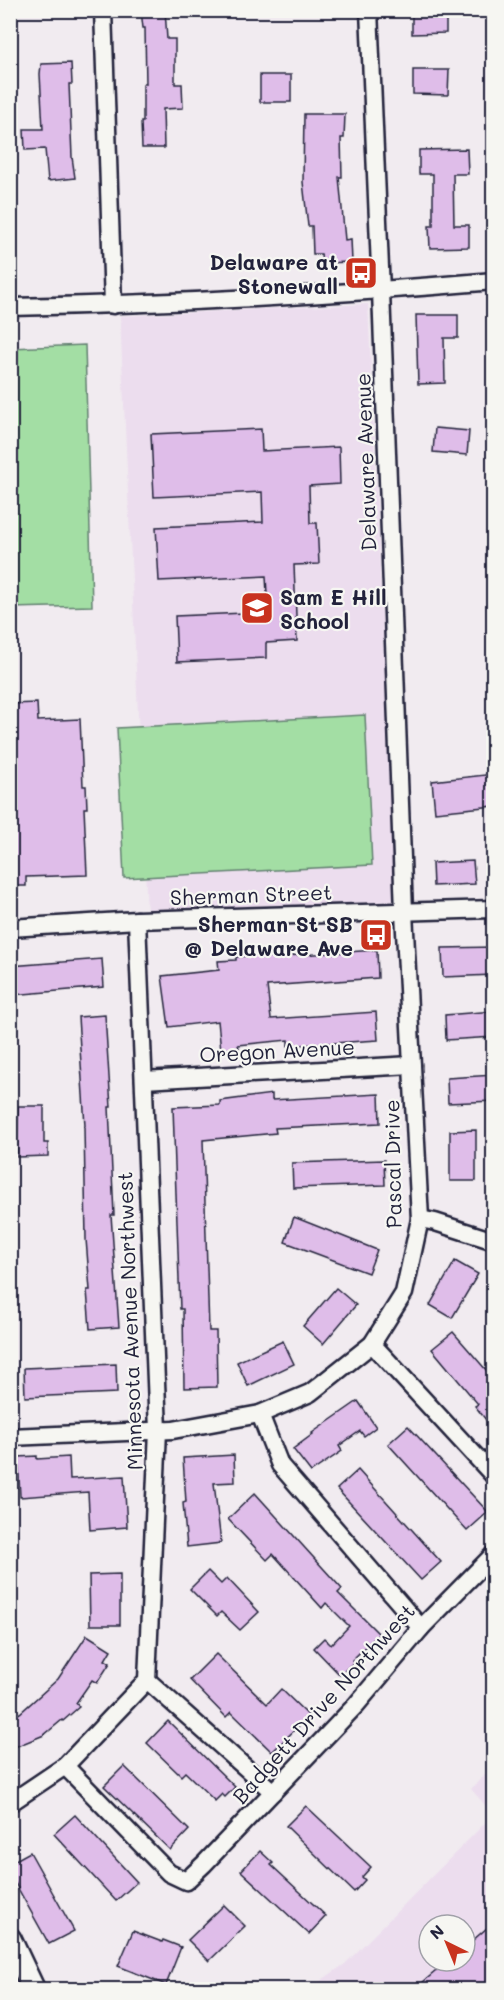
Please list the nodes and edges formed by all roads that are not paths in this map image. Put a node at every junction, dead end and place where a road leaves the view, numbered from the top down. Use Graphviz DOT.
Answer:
graph roads {
  1 [pos="103,10"];
  2 [pos="369,10"];
  3 [pos="494,281"];
  4 [pos="381,291"];
  5 [pos="113,305"];
  6 [pos="10,308"];
  7 [pos="494,909"];
  8 [pos="404,912"];
  9 [pos="137,920"];
  10 [pos="10,928"];
  11 [pos="412,1065"];
  12 [pos="144,1080"];
  13 [pos="420,1219"];
  14 [pos="494,1241"];
  15 [pos="372,1344"];
  16 [pos="260,1414"];
  17 [pos="159,1430"];
  18 [pos="10,1437"];
  19 [pos="494,1476"];
  20 [pos="494,1554"];
  21 [pos="422,1628"];
  22 [pos="147,1680"];
  23 [pos="65,1766"];
  24 [pos="273,1792"];
  25 [pos="10,1803"];
  26 [pos="10,1940"];
  27 [pos="34,1989"];
  1 -- 5 [label="street"];
  2 -- 4 [label="street, Delaware Avenue"];
  3 -- 4 [label="street"];
  4 -- 5 [label="street"];
  4 -- 8 [label="street, Delaware Avenue"];
  5 -- 6 [label="street"];
  7 -- 8 [label="street, Sherman Street"];
  8 -- 9 [label="street, Sherman Street"];
  8 -- 11 [label="street, Pascal Drive"];
  9 -- 10 [label="street, Sherman Street"];
  9 -- 12 [label="street, Minnesota Avenue Northwest"];
  11 -- 12 [label="street, Oregon Avenue"];
  11 -- 13 [label="street, Pascal Drive"];
  12 -- 17 [label="street, Minnesota Avenue Northwest"];
  13 -- 14 [label="street"];
  13 -- 15 [label="street, Pascal Drive"];
  15 -- 16 [label="street, Pascal Drive"];
  15 -- 19 [label="street"];
  16 -- 17 [label="street, Pascal Drive"];
  16 -- 21 [label="street"];
  17 -- 18 [label="street, Pascal Drive"];
  17 -- 22 [label="street, Minnesota Avenue Northwest"];
  20 -- 21 [label="street, Badgett Drive Northwest"];
  21 -- 24 [label="street, Badgett Drive Northwest"];
  22 -- 23 [label="street"];
  22 -- 24 [label="street"];
  23 -- 24 [label="street, Badgett Drive Northwest"];
  23 -- 25 [label="street"];
  26 -- 27 [label="street"];
}
